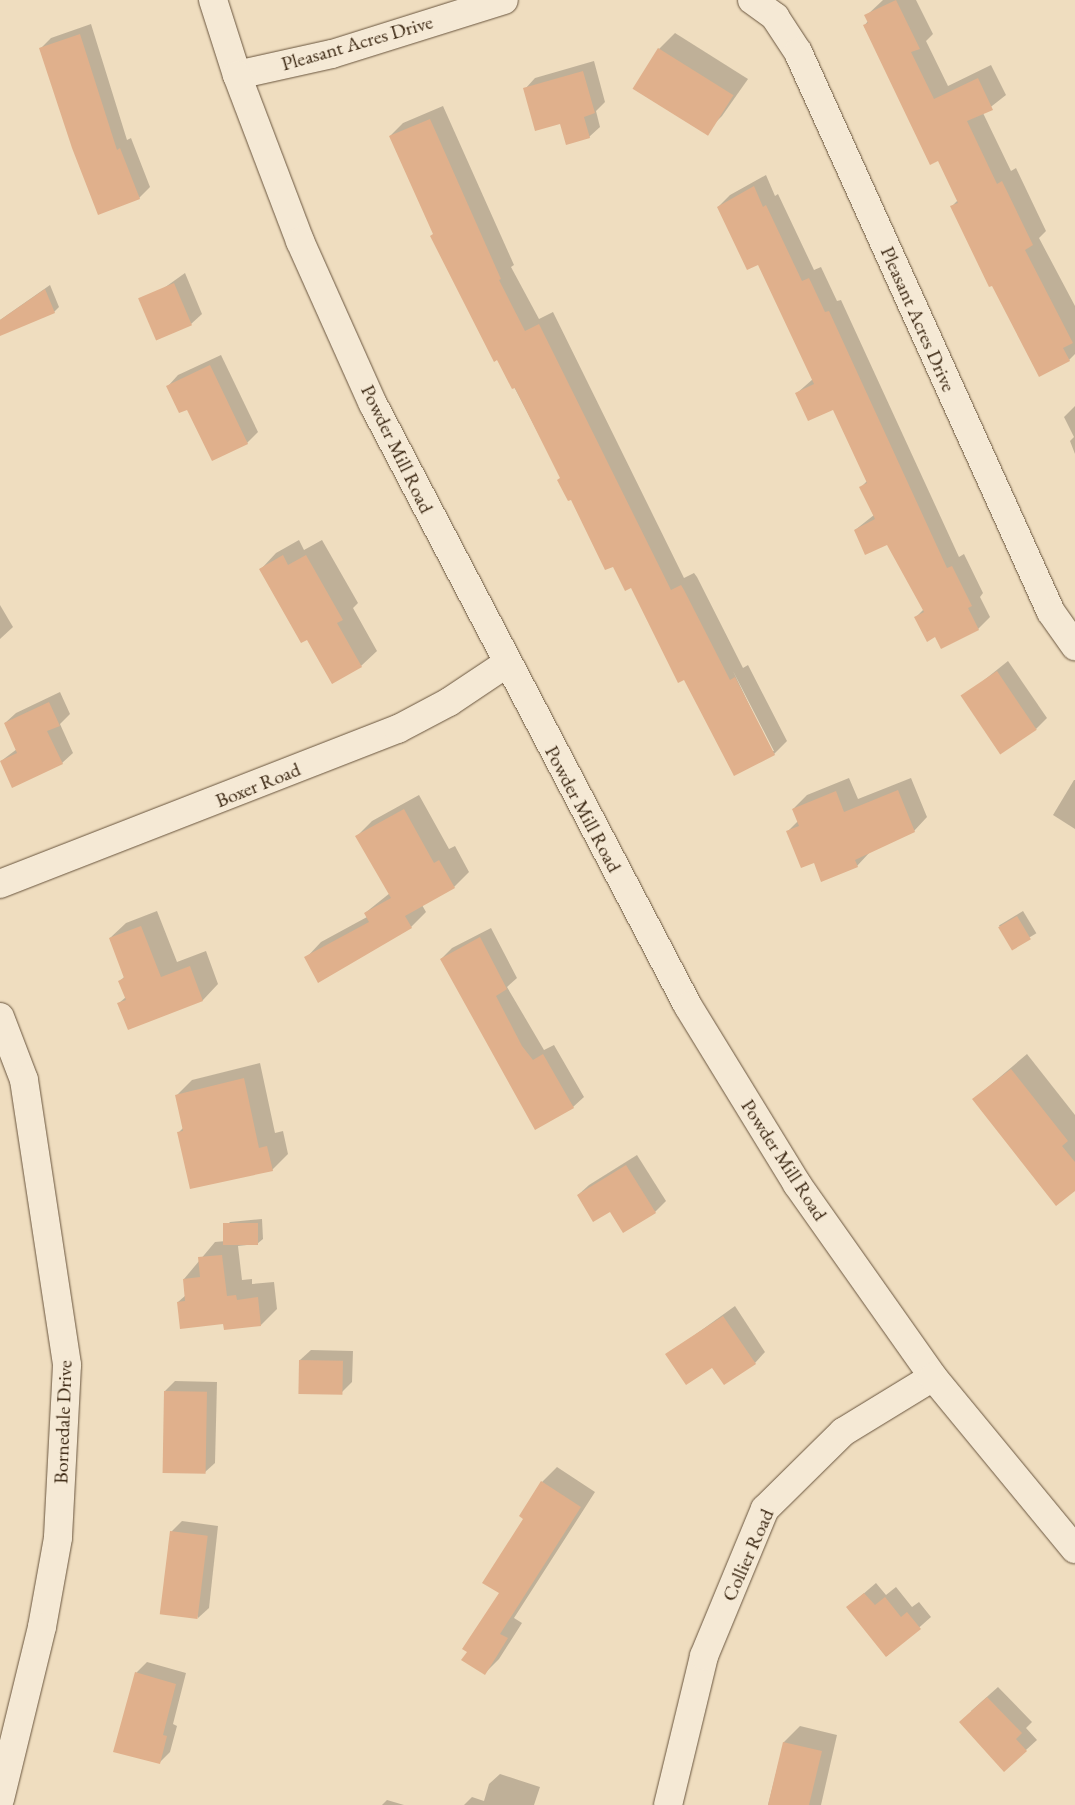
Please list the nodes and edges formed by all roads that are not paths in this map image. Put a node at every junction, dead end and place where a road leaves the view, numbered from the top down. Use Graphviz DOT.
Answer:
graph roads {
  1 [pos="213,0"];
  2 [pos="504,0"];
  3 [pos="752,0"];
  4 [pos="237,75"];
  5 [pos="1075,646"];
  6 [pos="506,664"];
  7 [pos="0,884"];
  8 [pos="0,1016"];
  9 [pos="933,1377"];
  10 [pos="1075,1549"];
  11 [pos="0,1799"];
  12 [pos="668,1805"];
  1 -- 4 [label="street, Powder Mill Road"];
  2 -- 4 [label="street, Pleasant Acres Drive"];
  3 -- 5 [label="street, Pleasant Acres Drive"];
  4 -- 6 [label="street, Powder Mill Road"];
  6 -- 7 [label="street, Boxer Road"];
  6 -- 9 [label="street, Powder Mill Road"];
  8 -- 11 [label="street, Bornedale Drive"];
  9 -- 10 [label="street, Powder Mill Road"];
  9 -- 12 [label="street, Collier Road"];
}
